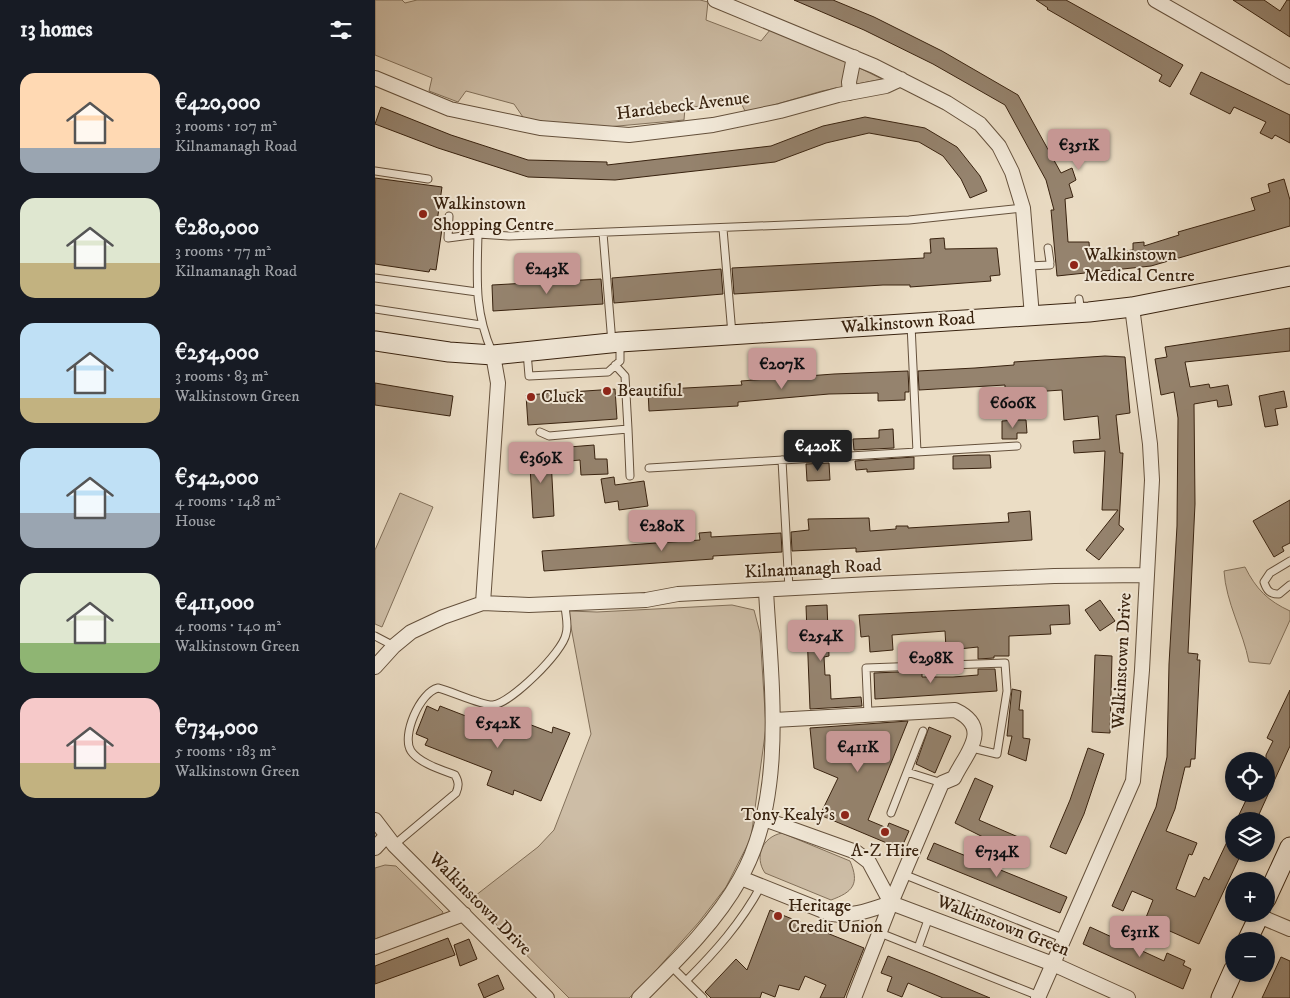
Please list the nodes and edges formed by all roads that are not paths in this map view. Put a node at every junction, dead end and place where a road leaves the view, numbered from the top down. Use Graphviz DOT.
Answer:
graph roads {
  1 [pos="715,0"];
  2 [pos="1155,0"];
  3 [pos="854,57"];
  4 [pos="1290,77"];
  5 [pos="375,78"];
  6 [pos="901,79"];
  7 [pos="850,93"];
  8 [pos="375,171"];
  9 [pos="428,179"];
  10 [pos="1023,208"];
  11 [pos="449,216"];
  12 [pos="723,229"];
  13 [pos="603,233"];
  14 [pos="478,234"];
  15 [pos="1049,248"];
  16 [pos="1028,266"];
  17 [pos="1290,276"];
  18 [pos="375,278"];
  19 [pos="477,292"];
  20 [pos="1132,307"];
  21 [pos="375,309"];
  22 [pos="1032,316"];
  23 [pos="911,323"];
  24 [pos="481,325"];
  25 [pos="733,335"];
  26 [pos="375,341"];
  27 [pos="616,343"];
  28 [pos="527,352"];
  29 [pos="493,355"];
  30 [pos="615,365"];
  31 [pos="628,429"];
  32 [pos="540,432"];
  33 [pos="1017,446"];
  34 [pos="917,452"];
  35 [pos="781,460"];
  36 [pos="649,468"];
  37 [pos="630,476"];
  38 [pos="1290,561"];
  39 [pos="1146,575"];
  40 [pos="1290,585"];
  41 [pos="789,589"];
  42 [pos="766,591"];
  43 [pos="483,603"];
  44 [pos="565,604"];
  45 [pos="375,636"];
  46 [pos="394,646"];
  47 [pos="375,667"];
  48 [pos="868,714"];
  49 [pos="774,720"];
  50 [pos="923,731"];
  51 [pos="972,748"];
  52 [pos="907,772"];
  53 [pos="942,783"];
  54 [pos="891,813"];
  55 [pos="764,819"];
  56 [pos="375,820"];
  57 [pos="390,841"];
  58 [pos="1290,847"];
  59 [pos="375,848"];
  60 [pos="903,874"];
  61 [pos="741,878"];
  62 [pos="1275,881"];
  63 [pos="761,886"];
  64 [pos="891,903"];
  65 [pos="464,914"];
  66 [pos="929,917"];
  67 [pos="1275,919"];
  68 [pos="1290,929"];
  69 [pos="880,933"];
  70 [pos="1065,939"];
  71 [pos="375,947"];
  72 [pos="918,948"];
  73 [pos="1053,964"];
  74 [pos="671,965"];
  75 [pos="686,981"];
  76 [pos="1228,982"];
  77 [pos="1038,997"];
  78 [pos="547,998"];
  79 [pos="639,998"];
  80 [pos="703,998"];
  81 [pos="855,998"];
  82 [pos="1128,998"];
  83 [pos="1221,998"];
  1 -- 3 [label="street"];
  2 -- 4 [label="street"];
  3 -- 6 [label="street"];
  3 -- 7 [label="street"];
  5 -- 7 [label="street, Hardebeck Avenue"];
  6 -- 7 [label="street, Hardebeck Avenue"];
  6 -- 10 [label="street"];
  8 -- 9 [label="lane"];
  10 -- 12 [label="lane"];
  10 -- 16 [label="street"];
  11 -- 14 [label="lane"];
  12 -- 13 [label="lane"];
  12 -- 25 [label="lane"];
  13 -- 14 [label="lane"];
  13 -- 27 [label="lane"];
  14 -- 19 [label="lane"];
  15 -- 16 [label="lane"];
  16 -- 22 [label="street"];
  17 -- 20 [label="main road, Walkinstown Road"];
  18 -- 19 [label="lane"];
  19 -- 24 [label="lane"];
  20 -- 22 [label="main road, Walkinstown Road"];
  20 -- 39 [label="street, Walkinstown Drive"];
  21 -- 24 [label="lane"];
  22 -- 23 [label="main road, Walkinstown Road"];
  23 -- 25 [label="main road, Walkinstown Road"];
  23 -- 34 [label="lane"];
  24 -- 29 [label="lane"];
  25 -- 27 [label="main road, Walkinstown Road"];
  26 -- 29 [label="main road, Walkinstown Road"];
  27 -- 28 [label="main road, Walkinstown Road"];
  27 -- 30 [label="lane"];
  28 -- 29 [label="main road, Walkinstown Road"];
  28 -- 30 [label="lane"];
  29 -- 43 [label="street"];
  30 -- 31 [label="lane"];
  31 -- 32 [label="lane"];
  31 -- 37 [label="lane"];
  33 -- 34 [label="lane"];
  34 -- 35 [label="lane"];
  35 -- 36 [label="lane"];
  35 -- 41 [label="lane"];
  38 -- 40 [label="lane"];
  39 -- 41 [label="street, Kilnamanagh Road"];
  39 -- 70 [label="street, Walkinstown Drive"];
  41 -- 42 [label="street, Kilnamanagh Road"];
  42 -- 44 [label="street, Kilnamanagh Road"];
  42 -- 49 [label="street"];
  43 -- 44 [label="street, Kilnamanagh Road"];
  43 -- 46 [label="street, Kilnamanagh Road"];
  44 -- 57 [label="lane"];
  45 -- 46 [label="lane"];
  46 -- 47 [label="street, Kilnamanagh Road"];
  48 -- 49 [label="street"];
  48 -- 51 [label="street"];
  48 -- 51 [label="lane"];
  49 -- 55 [label="street"];
  50 -- 52 [label="lane"];
  51 -- 53 [label="street"];
  52 -- 53 [label="lane"];
  52 -- 54 [label="lane"];
  53 -- 60 [label="street"];
  55 -- 61 [label="street"];
  55 -- 64 [label="street"];
  56 -- 57 [label="street"];
  57 -- 59 [label="street"];
  57 -- 65 [label="street, Walkinstown Drive"];
  58 -- 62 [label="main road"];
  60 -- 64 [label="street"];
  60 -- 70 [label="lane"];
  61 -- 63 [label="street"];
  61 -- 74 [label="street"];
  63 -- 64 [label="street"];
  63 -- 75 [label="lane"];
  64 -- 66 [label="street, Walkinstown Green"];
  64 -- 69 [label="street"];
  65 -- 71 [label="street"];
  65 -- 78 [label="street, Walkinstown Drive"];
  66 -- 72 [label="lane"];
  66 -- 73 [label="street, Walkinstown Green"];
  67 -- 68 [label="street"];
  69 -- 72 [label="lane"];
  69 -- 81 [label="street"];
  70 -- 73 [label="street, Walkinstown Drive"];
  72 -- 77 [label="lane"];
  73 -- 77 [label="street, Walkinstown Drive"];
  73 -- 82 [label="street, Walkinstown Green"];
  74 -- 75 [label="lane"];
  74 -- 79 [label="street"];
  75 -- 80 [label="lane"];
  76 -- 83 [label="main road"];
}
